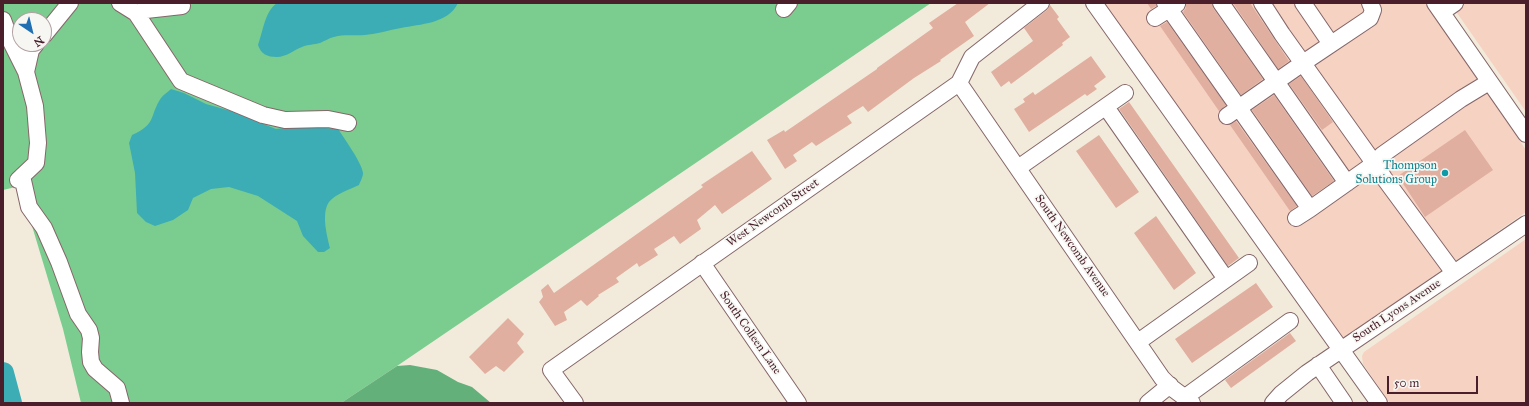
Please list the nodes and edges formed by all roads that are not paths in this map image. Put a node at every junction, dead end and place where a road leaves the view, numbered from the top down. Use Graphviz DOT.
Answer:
graph roads {
  1 [pos="70,3"];
  2 [pos="120,3"];
  3 [pos="1041,3"];
  4 [pos="1094,3"];
  5 [pos="1221,3"];
  6 [pos="1262,3"];
  7 [pos="1303,3"];
  8 [pos="1370,3"];
  9 [pos="1455,3"];
  10 [pos="1170,5"];
  11 [pos="182,6"];
  12 [pos="1438,8"];
  13 [pos="136,13"];
  14 [pos="1156,18"];
  15 [pos="3,20"];
  16 [pos="52,25"];
  17 [pos="1331,44"];
  18 [pos="31,52"];
  19 [pos="1303,63"];
  20 [pos="26,72"];
  21 [pos="1276,82"];
  22 [pos="1489,82"];
  23 [pos="959,83"];
  24 [pos="1125,93"];
  25 [pos="1106,107"];
  26 [pos="1233,112"];
  27 [pos="348,123"];
  28 [pos="1526,134"];
  29 [pos="1377,167"];
  30 [pos="1018,168"];
  31 [pos="1347,183"];
  32 [pos="1310,209"];
  33 [pos="1296,218"];
  34 [pos="1526,224"];
  35 [pos="702,263"];
  36 [pos="1249,263"];
  37 [pos="1454,273"];
  38 [pos="1226,279"];
  39 [pos="1290,321"];
  40 [pos="1138,342"];
  41 [pos="1342,349"];
  42 [pos="1318,365"];
  43 [pos="1170,386"];
  44 [pos="1188,400"];
  45 [pos="121,403"];
  46 [pos="575,403"];
  47 [pos="798,403"];
  48 [pos="1148,403"];
  49 [pos="1273,403"];
  50 [pos="1344,403"];
  51 [pos="1379,403"];
  1 -- 16 [label="street"];
  2 -- 13 [label="street"];
  3 -- 23 [label="street"];
  4 -- 41 [label="street"];
  5 -- 21 [label="street"];
  6 -- 19 [label="street"];
  7 -- 17 [label="street"];
  8 -- 17 [label="street"];
  9 -- 12 [label="street"];
  10 -- 14 [label="street"];
  10 -- 26 [label="street"];
  11 -- 13 [label="street"];
  12 -- 22 [label="street"];
  13 -- 27 [label="street"];
  15 -- 20 [label="street"];
  17 -- 19 [label="street"];
  18 -- 20 [label="street"];
  19 -- 21 [label="street"];
  19 -- 29 [label="street"];
  20 -- 45 [label="street"];
  21 -- 26 [label="street"];
  21 -- 31 [label="street"];
  22 -- 28 [label="street"];
  22 -- 29 [label="street"];
  23 -- 30 [label="street, South Newcomb Avenue"];
  23 -- 35 [label="street, West Newcomb Street"];
  24 -- 25 [label="street"];
  25 -- 30 [label="street"];
  25 -- 38 [label="street"];
  26 -- 32 [label="street"];
  29 -- 31 [label="street"];
  29 -- 37 [label="street"];
  30 -- 40 [label="street, South Newcomb Avenue"];
  31 -- 32 [label="street"];
  32 -- 33 [label="street"];
  34 -- 37 [label="street, South Lyons Avenue"];
  35 -- 46 [label="street, West Newcomb Street"];
  35 -- 47 [label="street, South Colleen Lane"];
  36 -- 38 [label="street"];
  37 -- 41 [label="street, South Lyons Avenue"];
  38 -- 40 [label="street"];
  39 -- 44 [label="street"];
  40 -- 43 [label="street, South Newcomb Avenue"];
  41 -- 42 [label="street, South Lyons Avenue"];
  41 -- 51 [label="street"];
  42 -- 49 [label="street, South Lyons Avenue"];
  42 -- 50 [label="street"];
  43 -- 44 [label="street, South Newcomb Avenue"];
  43 -- 48 [label="street"];
}
